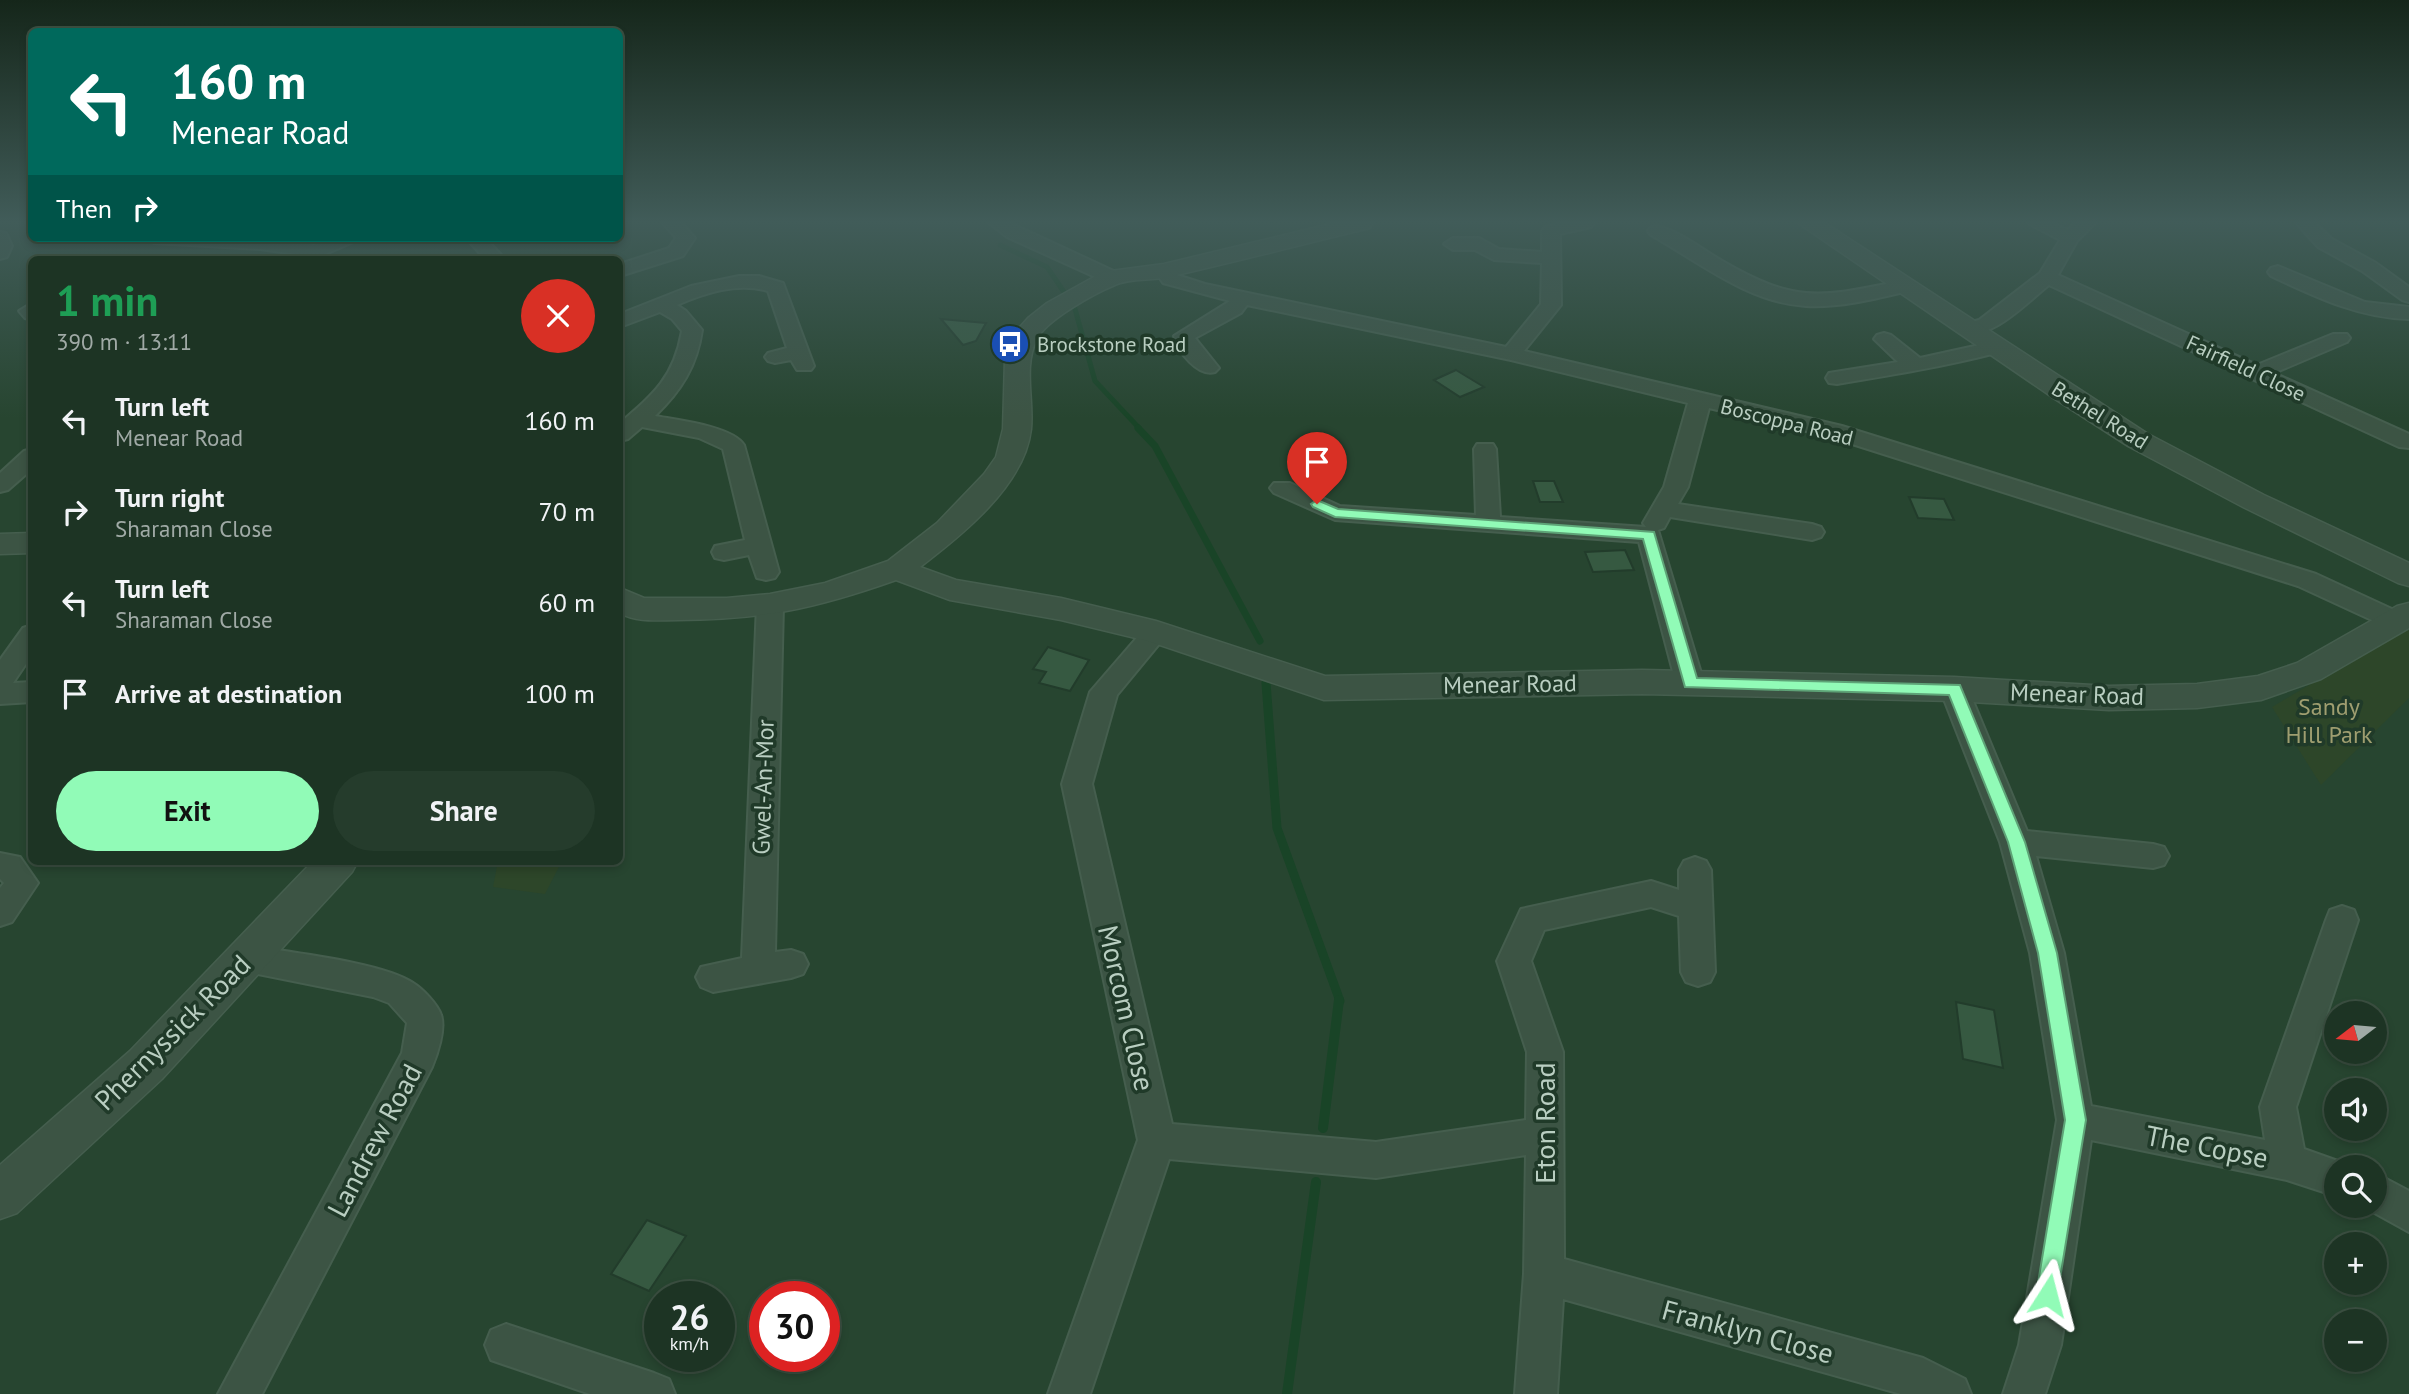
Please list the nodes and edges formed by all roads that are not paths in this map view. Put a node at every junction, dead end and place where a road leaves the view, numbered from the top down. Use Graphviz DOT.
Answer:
graph roads {
  1 [pos="708,288"];
  2 [pos="776,288"];
  3 [pos="1091,288"];
  4 [pos="1200,288"];
  5 [pos="1551,288"];
  6 [pos="1762,288"];
  7 [pos="1893,288"];
  8 [pos="1909,288"];
  9 [pos="2033,288"];
  10 [pos="2071,288"];
  11 [pos="2313,288"];
  12 [pos="1243,297"];
  13 [pos="663,305"];
  14 [pos="2409,313"];
  15 [pos="623,320"];
  16 [pos="1967,329"];
  17 [pos="2340,338"];
  18 [pos="1884,339"];
  19 [pos="1993,348"];
  20 [pos="1511,354"];
  21 [pos="775,357"];
  22 [pos="1914,364"];
  23 [pos="1208,368"];
  24 [pos="1844,372"];
  25 [pos="2256,373"];
  26 [pos="1700,400"];
  27 [pos="628,426"];
  28 [pos="2407,442"];
  29 [pos="1485,449"];
  30 [pos="28,460"];
  31 [pos="0,485"];
  32 [pos="1282,488"];
  33 [pos="1664,509"];
  34 [pos="1488,524"];
  35 [pos="1812,532"];
  36 [pos="1649,535"];
  37 [pos="28,543"];
  38 [pos="0,544"];
  39 [pos="760,545"];
  40 [pos="724,552"];
  41 [pos="899,568"];
  42 [pos="766,572"];
  43 [pos="2409,576"];
  44 [pos="769,605"];
  45 [pos="626,612"];
  46 [pos="2404,618"];
  47 [pos="1156,632"];
  48 [pos="28,640"];
  49 [pos="0,681"];
  50 [pos="1690,683"];
  51 [pos="1954,689"];
  52 [pos="28,692"];
  53 [pos="0,694"];
  54 [pos="2017,842"];
  55 [pos="2153,856"];
  56 [pos="334,865"];
  57 [pos="0,866"];
  58 [pos="1695,870"];
  59 [pos="1695,908"];
  60 [pos="0,913"];
  61 [pos="2342,920"];
  62 [pos="245,959"];
  63 [pos="791,964"];
  64 [pos="758,970"];
  65 [pos="1698,972"];
  66 [pos="712,977"];
  67 [pos="2075,1120"];
  68 [pos="1545,1135"];
  69 [pos="1157,1140"];
  70 [pos="2287,1161"];
  71 [pos="2324,1174"];
  72 [pos="0,1196"];
  73 [pos="2387,1199"];
  74 [pos="2409,1213"];
  75 [pos="1544,1274"];
  76 [pos="506,1345"];
  77 [pos="239,1394"];
  78 [pos="654,1394"];
  79 [pos="1069,1394"];
  80 [pos="1535,1394"];
  81 [pos="1950,1394"];
  82 [pos="2024,1394"];
  1 -- 13 [label="street"];
  2 -- 21 [label="street"];
  3 -- 41 [label="street"];
  4 -- 12 [label="street, Boscoppa Road"];
  5 -- 20 [label="street"];
  6 -- 7 [label="street"];
  8 -- 16 [label="street, Bethel Road"];
  9 -- 16 [label="street"];
  10 -- 25 [label="street, Fairfield Close"];
  11 -- 14 [label="street"];
  12 -- 20 [label="street, Boscoppa Road"];
  12 -- 23 [label="street"];
  13 -- 15 [label="street"];
  13 -- 27 [label="street"];
  16 -- 19 [label="street, Bethel Road"];
  17 -- 25 [label="street"];
  18 -- 22 [label="street"];
  19 -- 22 [label="street"];
  19 -- 43 [label="street, Bethel Road"];
  20 -- 26 [label="street, Boscoppa Road"];
  22 -- 24 [label="street"];
  25 -- 28 [label="street, Fairfield Close"];
  26 -- 33 [label="street"];
  26 -- 46 [label="street, Boscoppa Road"];
  27 -- 39 [label="street"];
  29 -- 34 [label="street"];
  30 -- 31 [label="street"];
  32 -- 34 [label="street"];
  33 -- 35 [label="street"];
  33 -- 36 [label="street"];
  34 -- 36 [label="street"];
  36 -- 50 [label="street"];
  37 -- 38 [label="street"];
  39 -- 40 [label="street"];
  39 -- 42 [label="street"];
  41 -- 44 [label="street"];
  41 -- 47 [label="street, Menear Road"];
  44 -- 45 [label="street"];
  44 -- 64 [label="street, Gwel-An-Mor"];
  46 -- 51 [label="street, Menear Road"];
  47 -- 50 [label="street, Menear Road"];
  47 -- 69 [label="street, Morcom Close"];
  48 -- 49 [label="street"];
  50 -- 51 [label="street, Menear Road"];
  51 -- 54 [label="street"];
  52 -- 53 [label="street"];
  54 -- 55 [label="street"];
  54 -- 67 [label="street"];
  56 -- 62 [label="street, Phernyssick Road"];
  57 -- 60 [label="street"];
  58 -- 59 [label="street"];
  59 -- 65 [label="street"];
  59 -- 68 [label="street, Eton Road"];
  61 -- 70 [label="street"];
  62 -- 72 [label="street, Phernyssick Road"];
  62 -- 77 [label="street, Landrew Road"];
  63 -- 64 [label="street"];
  64 -- 66 [label="street"];
  67 -- 70 [label="street, The Copse"];
  67 -- 82 [label="street"];
  68 -- 69 [label="street"];
  68 -- 75 [label="street, Eton Road"];
  69 -- 79 [label="street"];
  70 -- 71 [label="street, The Copse"];
  73 -- 74 [label="street"];
  75 -- 80 [label="street, Eton Road"];
  75 -- 81 [label="street, Franklyn Close"];
  76 -- 78 [label="street"];
}
